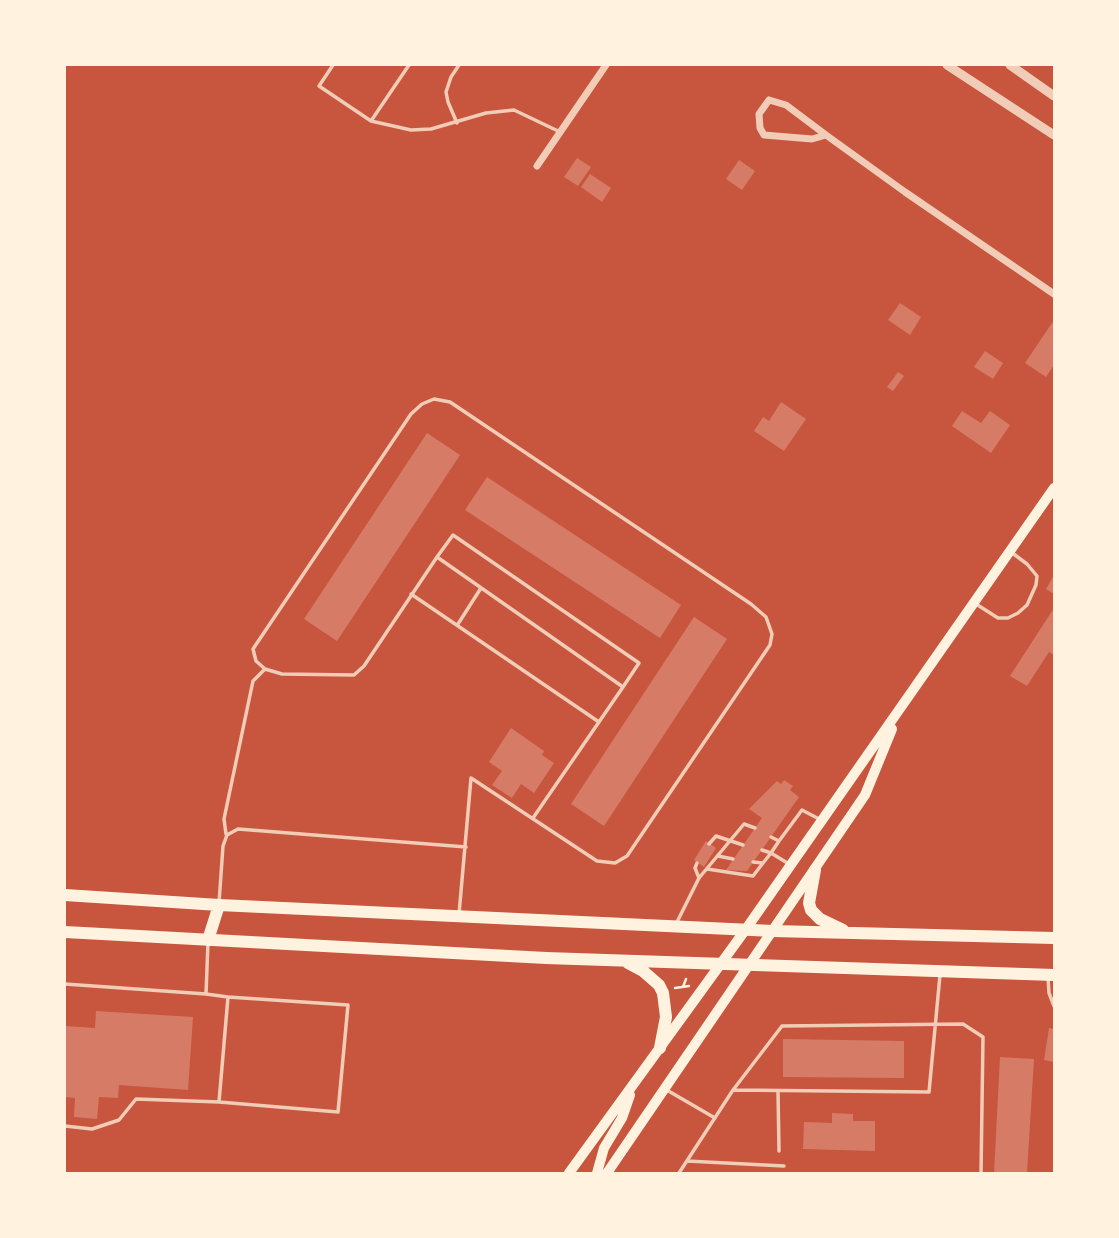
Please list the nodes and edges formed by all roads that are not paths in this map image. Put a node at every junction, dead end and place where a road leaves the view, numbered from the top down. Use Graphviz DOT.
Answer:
graph roads {
  1 [pos="333,65"];
  2 [pos="409,65"];
  3 [pos="459,65"];
  4 [pos="606,65"];
  5 [pos="947,65"];
  6 [pos="1010,65"];
  7 [pos="1054,96"];
  8 [pos="371,121"];
  9 [pos="457,123"];
  10 [pos="560,133"];
  11 [pos="826,135"];
  12 [pos="1054,135"];
  13 [pos="537,166"];
  14 [pos="1054,294"];
  15 [pos="1054,489"];
  16 [pos="1009,551"];
  17 [pos="437,557"];
  18 [pos="481,588"];
  19 [pos="411,594"];
  20 [pos="974,603"];
  21 [pos="458,624"];
  22 [pos="265,669"];
  23 [pos="623,687"];
  24 [pos="900,710"];
  25 [pos="599,722"];
  26 [pos="533,818"];
  27 [pos="822,821"];
  28 [pos="755,828"];
  29 [pos="227,835"];
  30 [pos="771,837"];
  31 [pos="730,841"];
  32 [pos="779,841"];
  33 [pos="709,844"];
  34 [pos="743,845"];
  35 [pos="466,847"];
  36 [pos="762,850"];
  37 [pos="771,853"];
  38 [pos="718,856"];
  39 [pos="733,859"];
  40 [pos="753,862"];
  41 [pos="697,863"];
  42 [pos="764,863"];
  43 [pos="791,865"];
  44 [pos="707,869"];
  45 [pos="814,870"];
  46 [pos="699,878"];
  47 [pos="65,895"];
  48 [pos="219,905"];
  49 [pos="459,916"];
  50 [pos="676,926"];
  51 [pos="746,929"];
  52 [pos="774,931"];
  53 [pos="65,932"];
  54 [pos="849,933"];
  55 [pos="1054,938"];
  56 [pos="208,940"];
  57 [pos="621,960"];
  58 [pos="721,963"];
  59 [pos="750,965"];
  60 [pos="941,973"];
  61 [pos="1051,975"];
  62 [pos="65,984"];
  63 [pos="205,994"];
  64 [pos="228,998"];
  65 [pos="1054,1006"];
  66 [pos="936,1024"];
  67 [pos="660,1048"];
  68 [pos="634,1083"];
  69 [pos="665,1089"];
  70 [pos="733,1090"];
  71 [pos="778,1091"];
  72 [pos="219,1102"];
  73 [pos="715,1118"];
  74 [pos="65,1126"];
  75 [pos="779,1151"];
  76 [pos="687,1161"];
  77 [pos="784,1166"];
  78 [pos="569,1173"];
  79 [pos="597,1173"];
  80 [pos="607,1173"];
  81 [pos="679,1173"];
  82 [pos="981,1173"];
  1 -- 8 [label="lane"];
  2 -- 8 [label="lane"];
  3 -- 9 [label="lane"];
  4 -- 10 [label="street"];
  5 -- 12 [label="street"];
  6 -- 7 [label="street"];
  8 -- 9 [label="lane"];
  9 -- 10 [label="lane"];
  10 -- 13 [label="street"];
  11 -- 11 [label="street"];
  11 -- 14 [label="street"];
  15 -- 16 [label="main road"];
  16 -- 20 [label="main road"];
  16 -- 20 [label="lane"];
  17 -- 18 [label="lane"];
  17 -- 19 [label="lane"];
  17 -- 23 [label="lane"];
  18 -- 21 [label="lane"];
  18 -- 23 [label="lane"];
  19 -- 21 [label="lane"];
  19 -- 22 [label="lane"];
  20 -- 24 [label="main road"];
  21 -- 25 [label="lane"];
  22 -- 26 [label="lane"];
  22 -- 29 [label="lane"];
  23 -- 25 [label="lane"];
  24 -- 27 [label="main road"];
  24 -- 45 [label="main road"];
  25 -- 26 [label="lane"];
  26 -- 35 [label="lane"];
  27 -- 32 [label="lane"];
  27 -- 43 [label="main road"];
  28 -- 31 [label="lane"];
  29 -- 35 [label="lane"];
  29 -- 48 [label="lane"];
  30 -- 32 [label="lane"];
  31 -- 33 [label="lane"];
  31 -- 34 [label="lane"];
  31 -- 38 [label="lane"];
  32 -- 37 [label="lane"];
  35 -- 49 [label="lane"];
  36 -- 37 [label="lane"];
  37 -- 42 [label="lane"];
  37 -- 43 [label="lane"];
  38 -- 39 [label="lane"];
  38 -- 44 [label="lane"];
  40 -- 42 [label="lane"];
  41 -- 46 [label="lane"];
  42 -- 44 [label="lane"];
  43 -- 51 [label="main road"];
  44 -- 46 [label="lane"];
  45 -- 52 [label="main road"];
  45 -- 54 [label="main road"];
  46 -- 50 [label="lane"];
  47 -- 48 [label="main road"];
  48 -- 49 [label="main road"];
  48 -- 56 [label="main road"];
  49 -- 50 [label="main road"];
  50 -- 51 [label="main road"];
  51 -- 52 [label="main road"];
  51 -- 58 [label="main road"];
  52 -- 54 [label="main road"];
  52 -- 59 [label="main road"];
  53 -- 56 [label="main road"];
  54 -- 55 [label="main road"];
  56 -- 57 [label="main road"];
  56 -- 63 [label="lane"];
  57 -- 58 [label="main road"];
  57 -- 67 [label="main road"];
  58 -- 59 [label="main road"];
  58 -- 67 [label="main road"];
  59 -- 60 [label="main road"];
  59 -- 69 [label="main road"];
  60 -- 61 [label="main road"];
  60 -- 66 [label="lane"];
  61 -- 65 [label="lane"];
  62 -- 63 [label="lane"];
  63 -- 64 [label="lane"];
  64 -- 72 [label="lane"];
  64 -- 72 [label="lane"];
  66 -- 70 [label="lane"];
  66 -- 71 [label="lane"];
  66 -- 82 [label="lane"];
  67 -- 68 [label="main road"];
  68 -- 78 [label="main road"];
  68 -- 79 [label="main road"];
  69 -- 73 [label="lane"];
  69 -- 80 [label="main road"];
  70 -- 71 [label="lane"];
  70 -- 73 [label="lane"];
  71 -- 75 [label="lane"];
  72 -- 74 [label="lane"];
  73 -- 76 [label="lane"];
  76 -- 77 [label="lane"];
  76 -- 81 [label="lane"];
}
